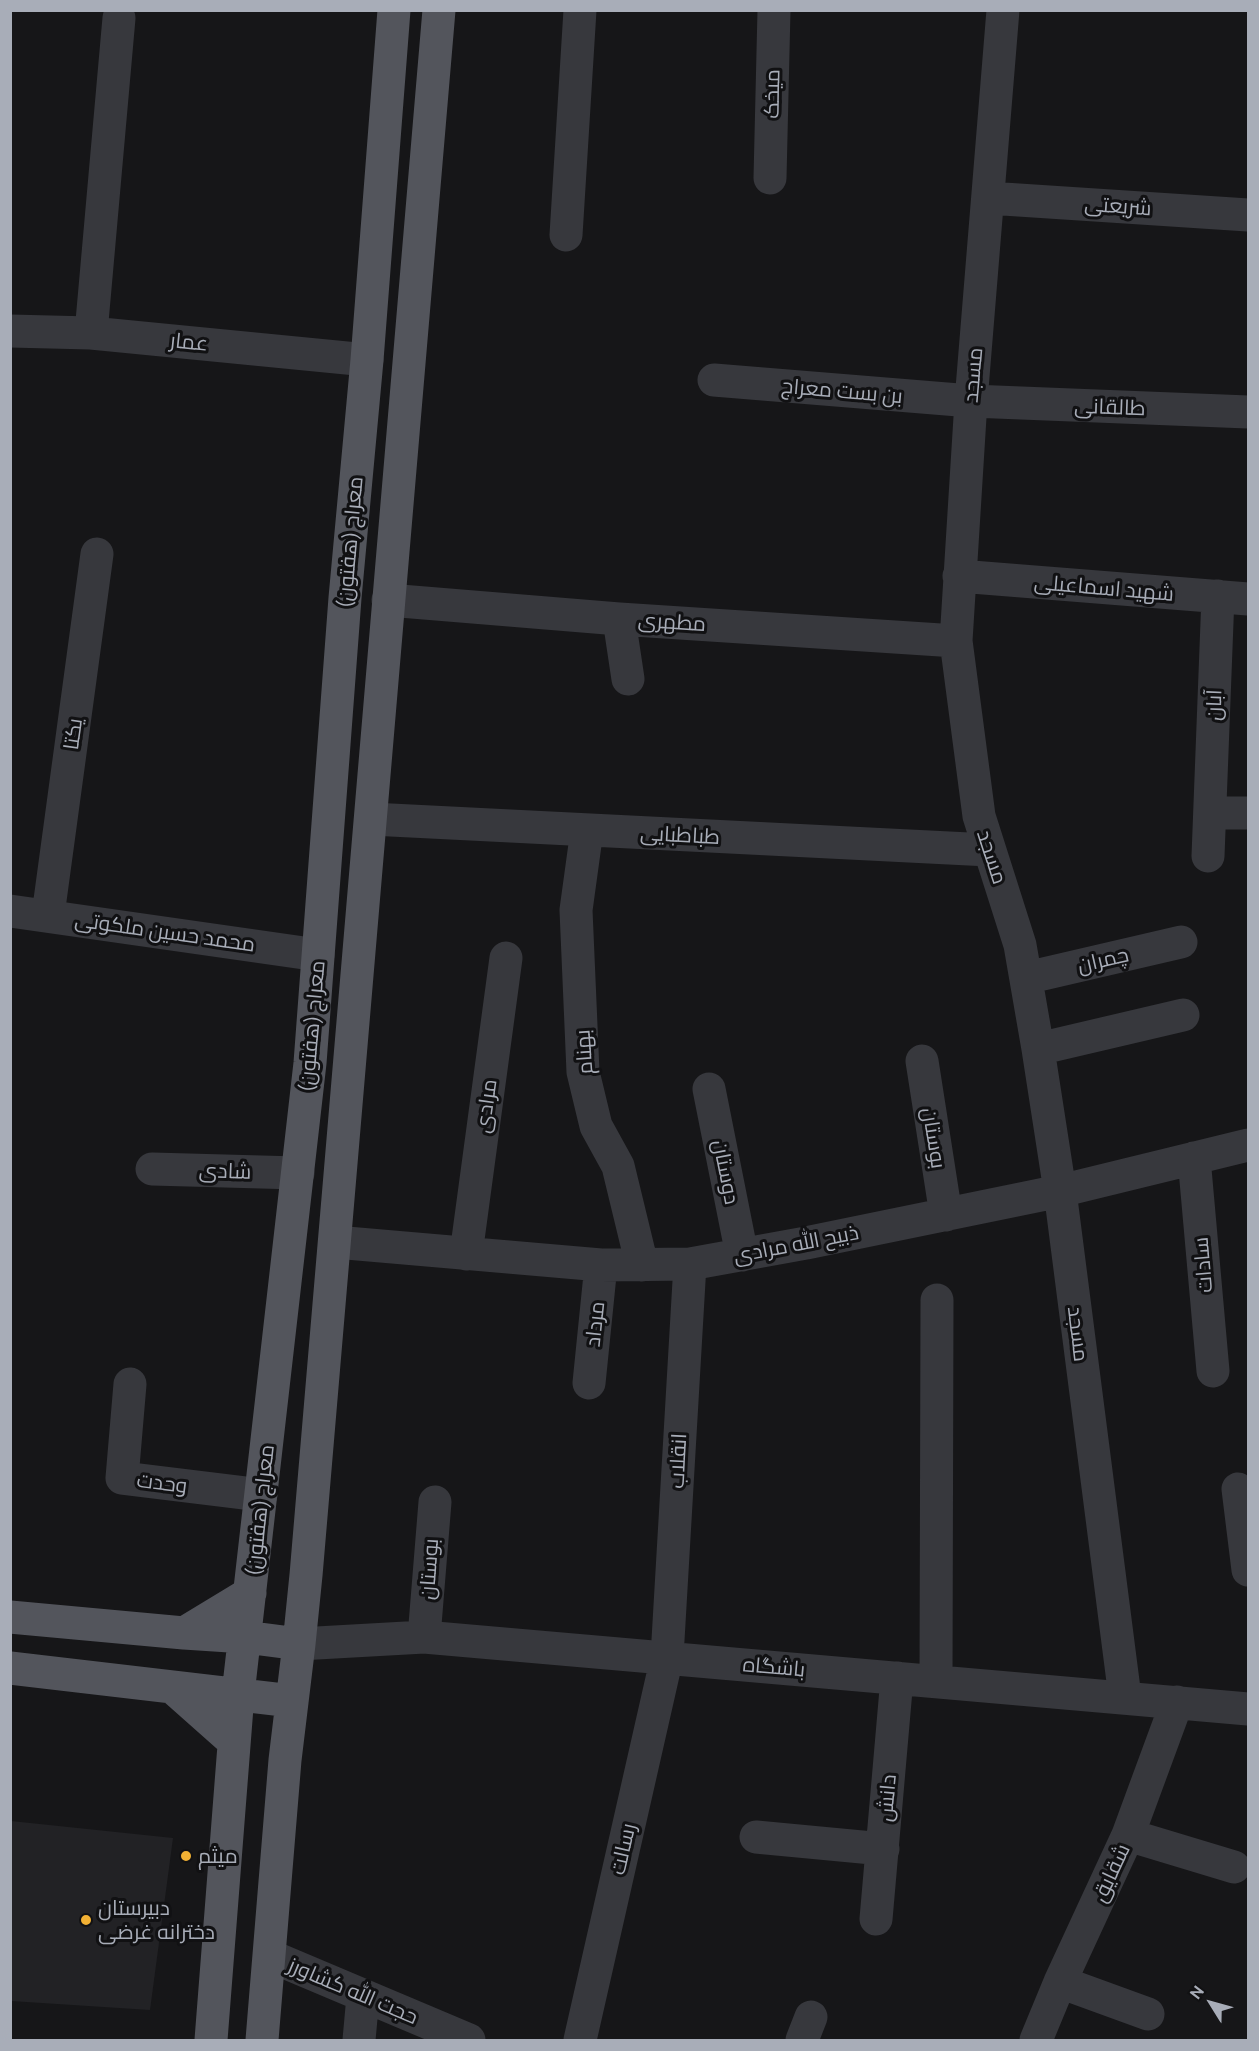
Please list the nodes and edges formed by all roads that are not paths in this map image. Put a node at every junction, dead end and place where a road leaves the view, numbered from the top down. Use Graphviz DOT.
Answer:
graph roads {
  1 [pos="394,10"];
  2 [pos="439,10"];
  3 [pos="580,10"];
  4 [pos="774,10"];
  5 [pos="1004,10"];
  6 [pos="118,18"];
  7 [pos="770,178"];
  8 [pos="988,198"];
  9 [pos="1248,215"];
  10 [pos="566,235"];
  11 [pos="10,331"];
  12 [pos="91,333"];
  13 [pos="367,360"];
  14 [pos="714,380"];
  15 [pos="970,401"];
  16 [pos="1248,412"];
  17 [pos="97,554"];
  18 [pos="959,576"];
  19 [pos="345,598"];
  20 [pos="1233,598"];
  21 [pos="388,600"];
  22 [pos="619,619"];
  23 [pos="956,641"];
  24 [pos="628,679"];
  25 [pos="1210,813"];
  26 [pos="1248,813"];
  27 [pos="370,819"];
  28 [pos="587,830"];
  29 [pos="989,850"];
  30 [pos="1208,855"];
  31 [pos="10,911"];
  32 [pos="48,915"];
  33 [pos="1181,942"];
  34 [pos="318,955"];
  35 [pos="506,958"];
  36 [pos="1026,978"];
  37 [pos="1182,1015"];
  38 [pos="1038,1049"];
  39 [pos="922,1061"];
  40 [pos="709,1089"];
  41 [pos="1248,1144"];
  42 [pos="1194,1158"];
  43 [pos="152,1169"];
  44 [pos="298,1173"];
  45 [pos="1060,1191"];
  46 [pos="946,1215"];
  47 [pos="335,1242"];
  48 [pos="466,1254"];
  49 [pos="742,1255"];
  50 [pos="642,1264"];
  51 [pos="690,1264"];
  52 [pos="601,1265"];
  53 [pos="938,1300"];
  54 [pos="1213,1371"];
  55 [pos="589,1383"];
  56 [pos="130,1384"];
  57 [pos="1238,1489"];
  58 [pos="261,1495"];
  59 [pos="435,1502"];
  60 [pos="1248,1570"];
  61 [pos="250,1593"];
  62 [pos="10,1617"];
  63 [pos="184,1633"];
  64 [pos="245,1637"];
  65 [pos="424,1637"];
  66 [pos="300,1644"];
  67 [pos="667,1657"];
  68 [pos="10,1668"];
  69 [pos="897,1678"];
  70 [pos="936,1681"];
  71 [pos="172,1687"];
  72 [pos="238,1694"];
  73 [pos="1125,1697"];
  74 [pos="292,1701"];
  75 [pos="1177,1702"];
  76 [pos="1248,1709"];
  77 [pos="234,1742"];
  78 [pos="1128,1835"];
  79 [pos="756,1838"];
  80 [pos="883,1849"];
  81 [pos="1234,1867"];
  82 [pos="876,1919"];
  83 [pos="270,1956"];
  84 [pos="1060,1982"];
  85 [pos="363,1996"];
  86 [pos="1148,2014"];
  87 [pos="211,2040"];
  88 [pos="262,2040"];
  89 [pos="359,2040"];
  90 [pos="469,2040"];
  91 [pos="580,2040"];
  92 [pos="1036,2040"];
  1 -- 13 [label="main road, معراج (هفتون)"];
  2 -- 21 [label="main road, معراج (هفتون)"];
  3 -- 10 [label="street"];
  4 -- 7 [label="street, میخک"];
  5 -- 8 [label="street, مسجد"];
  6 -- 12 [label="street"];
  8 -- 9 [label="street, شریعتی"];
  8 -- 15 [label="street, مسجد"];
  11 -- 12 [label="street, عمار"];
  12 -- 13 [label="street, عمار"];
  13 -- 19 [label="main road, معراج (هفتون)"];
  14 -- 15 [label="street, بن بست معراج"];
  15 -- 16 [label="street, طالقانی"];
  15 -- 18 [label="street, مسجد"];
  17 -- 32 [label="street, یکتا"];
  18 -- 20 [label="street, شهید اسماعیلی"];
  18 -- 23 [label="street, مسجد"];
  19 -- 21 [label="main road"];
  19 -- 34 [label="main road, معراج (هفتون)"];
  20 -- 25 [label="street, آبان"];
  21 -- 22 [label="street, مطهری"];
  21 -- 27 [label="main road, معراج (هفتون)"];
  22 -- 23 [label="street, مطهری"];
  22 -- 24 [label="street"];
  23 -- 29 [label="street, مسجد"];
  25 -- 26 [label="street"];
  25 -- 30 [label="street, آبان"];
  27 -- 28 [label="street, طباطبایی"];
  27 -- 47 [label="main road, معراج (هفتون)"];
  28 -- 29 [label="street, طباطبایی"];
  28 -- 50 [label="street, بهنام"];
  29 -- 36 [label="street, مسجد"];
  31 -- 32 [label="street, محمد حسین ملکوتی"];
  32 -- 34 [label="street, محمد حسین ملکوتی"];
  33 -- 36 [label="street, چمران"];
  34 -- 44 [label="main road, معراج (هفتون)"];
  35 -- 48 [label="street, مرادی"];
  36 -- 38 [label="street, مسجد"];
  37 -- 38 [label="street"];
  38 -- 45 [label="street, مسجد"];
  39 -- 46 [label="street, بوستان"];
  40 -- 49 [label="street, دوستان"];
  41 -- 42 [label="street, ذبیح الله مرادی"];
  42 -- 45 [label="street, ذبیح الله مرادی"];
  42 -- 54 [label="street, سادات"];
  43 -- 44 [label="street, شادی"];
  44 -- 58 [label="main road, معراج (هفتون)"];
  45 -- 46 [label="street, ذبیح الله مرادی"];
  45 -- 73 [label="street, مسجد"];
  46 -- 49 [label="street, ذبیح الله مرادی"];
  47 -- 48 [label="street, ذبیح الله مرادی"];
  47 -- 66 [label="main road, معراج (هفتون)"];
  48 -- 52 [label="street, ذبیح الله مرادی"];
  49 -- 51 [label="street, ذبیح الله مرادی"];
  50 -- 51 [label="street, ذبیح الله مرادی"];
  50 -- 52 [label="street, ذبیح الله مرادی"];
  51 -- 67 [label="street, انقلاب"];
  52 -- 55 [label="street, مرداد"];
  53 -- 70 [label="street"];
  56 -- 58 [label="street, وحدت"];
  57 -- 60 [label="street"];
  58 -- 61 [label="main road, معراج (هفتون)"];
  59 -- 65 [label="street, بوستان"];
  61 -- 63 [label="main road"];
  61 -- 64 [label="main road, معراج (هفتون)"];
  62 -- 63 [label="main road"];
  63 -- 64 [label="main road"];
  64 -- 66 [label="main road"];
  64 -- 72 [label="main road, معراج (هفتون)"];
  65 -- 66 [label="street, باشگاه"];
  65 -- 67 [label="street, باشگاه"];
  66 -- 74 [label="main road, معراج (هفتون)"];
  67 -- 69 [label="street, باشگاه"];
  67 -- 91 [label="street, رسالت"];
  68 -- 71 [label="main road"];
  69 -- 70 [label="street, باشگاه"];
  69 -- 80 [label="street, دانش"];
  70 -- 73 [label="street, باشگاه"];
  71 -- 72 [label="main road"];
  71 -- 77 [label="main road"];
  72 -- 74 [label="main road"];
  72 -- 77 [label="main road, معراج (هفتون)"];
  73 -- 75 [label="street, باشگاه"];
  74 -- 83 [label="main road, معراج (هفتون)"];
  75 -- 76 [label="street, باشگاه"];
  75 -- 78 [label="street, شقایق"];
  77 -- 87 [label="main road, معراج (هفتون)"];
  78 -- 81 [label="street"];
  78 -- 84 [label="street, شقایق"];
  79 -- 80 [label="street"];
  80 -- 82 [label="street, دانش"];
  83 -- 85 [label="street, حجت الله کشاورز"];
  83 -- 88 [label="main road, معراج (هفتون)"];
  84 -- 86 [label="street"];
  84 -- 92 [label="street, شقایق"];
  85 -- 89 [label="street"];
  85 -- 90 [label="street, حجت الله کشاورز"];
}
